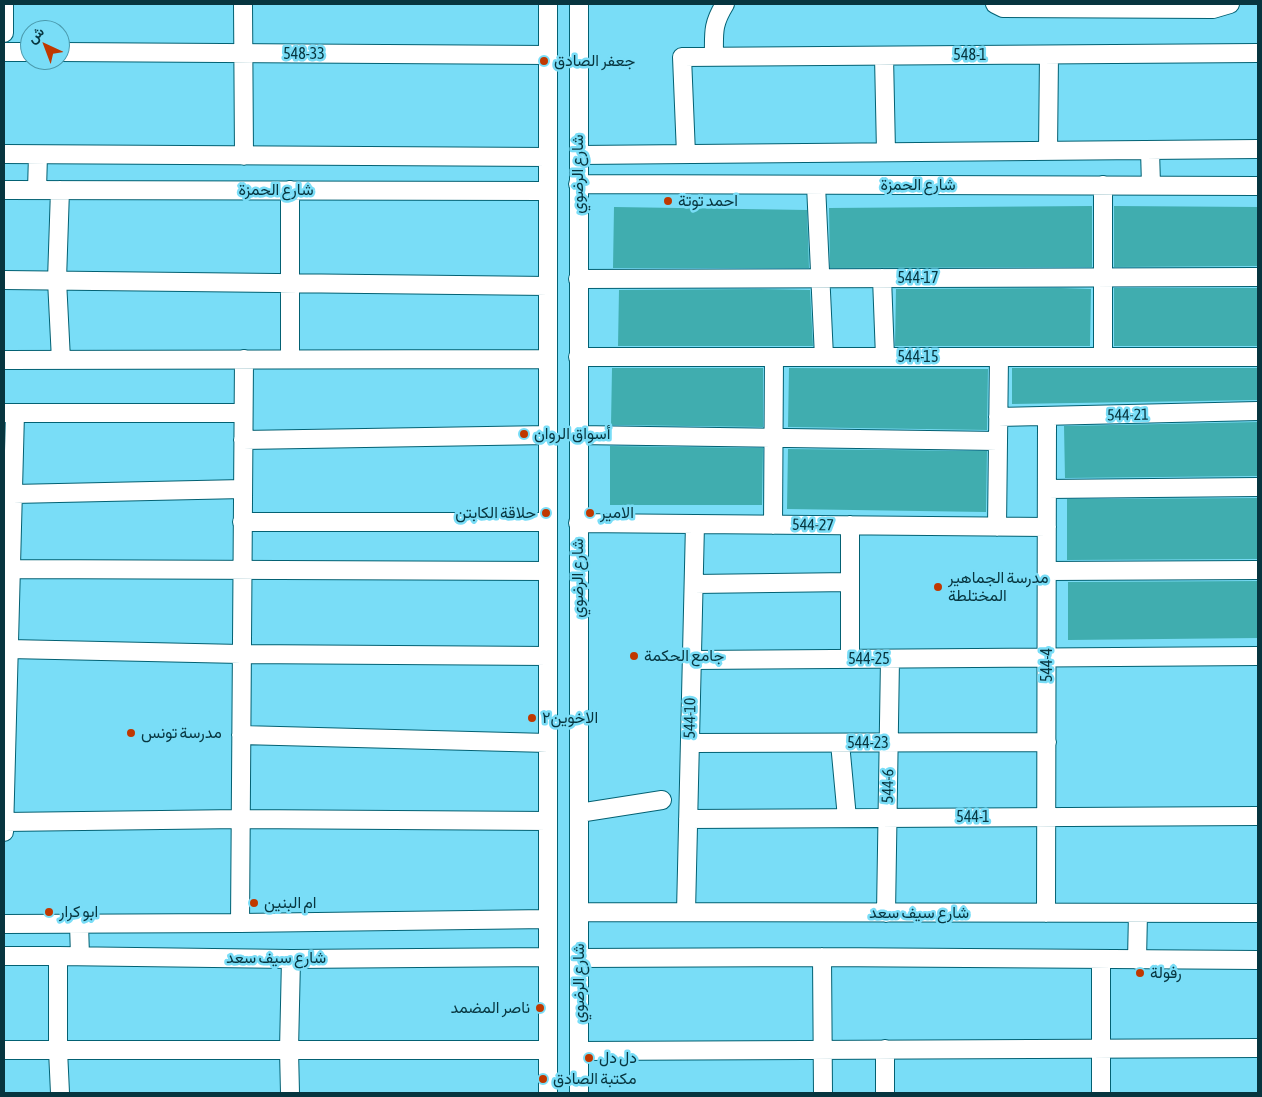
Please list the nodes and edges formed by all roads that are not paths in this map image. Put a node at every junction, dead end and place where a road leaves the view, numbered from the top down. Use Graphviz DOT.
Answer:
graph roads {
  1 [pos="4,4"];
  2 [pos="243,4"];
  3 [pos="548,4"];
  4 [pos="579,4"];
  5 [pos="725,4"];
  6 [pos="995,4"];
  7 [pos="1230,4"];
  8 [pos="4,33"];
  9 [pos="4,52"];
  10 [pos="20,52"];
  11 [pos="70,52"];
  12 [pos="1258,53"];
  13 [pos="244,54"];
  14 [pos="1049,54"];
  15 [pos="548,55"];
  16 [pos="884,56"];
  17 [pos="714,57"];
  18 [pos="1258,149"];
  19 [pos="1150,150"];
  20 [pos="1048,151"];
  21 [pos="886,152"];
  22 [pos="4,154"];
  23 [pos="38,154"];
  24 [pos="686,154"];
  25 [pos="579,155"];
  26 [pos="244,156"];
  27 [pos="548,157"];
  28 [pos="578,184"];
  29 [pos="816,185"];
  30 [pos="1103,185"];
  31 [pos="1151,185"];
  32 [pos="1258,186"];
  33 [pos="4,190"];
  34 [pos="37,190"];
  35 [pos="60,190"];
  36 [pos="290,190"];
  37 [pos="548,191"];
  38 [pos="882,278"];
  39 [pos="1102,278"];
  40 [pos="1258,278"];
  41 [pos="578,279"];
  42 [pos="820,279"];
  43 [pos="4,280"];
  44 [pos="57,280"];
  45 [pos="290,284"];
  46 [pos="548,286"];
  47 [pos="578,357"];
  48 [pos="774,357"];
  49 [pos="824,357"];
  50 [pos="885,357"];
  51 [pos="999,357"];
  52 [pos="1103,357"];
  53 [pos="1258,357"];
  54 [pos="244,359"];
  55 [pos="290,359"];
  56 [pos="548,359"];
  57 [pos="4,360"];
  58 [pos="61,360"];
  59 [pos="1258,411"];
  60 [pos="9,413"];
  61 [pos="243,413"];
  62 [pos="1048,416"];
  63 [pos="998,417"];
  64 [pos="548,435"];
  65 [pos="578,435"];
  66 [pos="774,438"];
  67 [pos="243,440"];
  68 [pos="998,441"];
  69 [pos="1258,487"];
  70 [pos="243,489"];
  71 [pos="1047,489"];
  72 [pos="13,494"];
  73 [pos="242,522"];
  74 [pos="548,522"];
  75 [pos="578,523"];
  76 [pos="8,524"];
  77 [pos="695,524"];
  78 [pos="773,525"];
  79 [pos="850,525"];
  80 [pos="997,527"];
  81 [pos="1047,527"];
  82 [pos="11,569"];
  83 [pos="242,570"];
  84 [pos="1258,570"];
  85 [pos="1047,571"];
  86 [pos="548,577"];
  87 [pos="578,582"];
  88 [pos="850,582"];
  89 [pos="694,584"];
  90 [pos="6,654"];
  91 [pos="241,654"];
  92 [pos="548,656"];
  93 [pos="1258,656"];
  94 [pos="1047,658"];
  95 [pos="850,659"];
  96 [pos="890,659"];
  97 [pos="692,660"];
  98 [pos="241,734"];
  99 [pos="889,742"];
  100 [pos="1047,742"];
  101 [pos="548,743"];
  102 [pos="690,743"];
  103 [pos="840,743"];
  104 [pos="5,745"];
  105 [pos="662,800"];
  106 [pos="579,813"];
  107 [pos="1258,816"];
  108 [pos="1046,817"];
  109 [pos="240,818"];
  110 [pos="846,818"];
  111 [pos="888,818"];
  112 [pos="688,819"];
  113 [pos="548,820"];
  114 [pos="4,822"];
  115 [pos="4,833"];
  116 [pos="579,912"];
  117 [pos="686,912"];
  118 [pos="886,913"];
  119 [pos="1046,913"];
  120 [pos="1138,913"];
  121 [pos="1258,913"];
  122 [pos="548,919"];
  123 [pos="240,923"];
  124 [pos="4,924"];
  125 [pos="79,924"];
  126 [pos="4,956"];
  127 [pos="58,956"];
  128 [pos="80,956"];
  129 [pos="548,957"];
  130 [pos="822,957"];
  131 [pos="579,958"];
  132 [pos="291,959"];
  133 [pos="1101,960"];
  134 [pos="1138,960"];
  135 [pos="1258,960"];
  136 [pos="1258,1048"];
  137 [pos="1102,1049"];
  138 [pos="4,1050"];
  139 [pos="58,1050"];
  140 [pos="288,1050"];
  141 [pos="548,1050"];
  142 [pos="579,1050"];
  143 [pos="821,1050"];
  144 [pos="886,1050"];
  145 [pos="60,1093"];
  146 [pos="290,1093"];
  147 [pos="548,1093"];
  148 [pos="579,1093"];
  149 [pos="823,1093"];
  150 [pos="885,1093"];
  151 [pos="1101,1093"];
  1 -- 8 [label="street"];
  2 -- 13 [label="street"];
  3 -- 15 [label="street, شارع الرضوي"];
  4 -- 25 [label="street, شارع الرضوي"];
  5 -- 17 [label="street"];
  6 -- 7 [label="street"];
  9 -- 10 [label="street"];
  11 -- 13 [label="street, 548-33"];
  12 -- 14 [label="street, 548-1"];
  13 -- 15 [label="street, 548-33"];
  13 -- 26 [label="street"];
  14 -- 16 [label="street, 548-1"];
  14 -- 20 [label="street"];
  15 -- 27 [label="street, شارع الرضوي"];
  16 -- 17 [label="street, 548-1"];
  16 -- 21 [label="street"];
  17 -- 24 [label="street, 548-1"];
  18 -- 19 [label="street, شارع الحمزة"];
  19 -- 20 [label="street, شارع الحمزة"];
  19 -- 31 [label="street"];
  20 -- 21 [label="street, شارع الحمزة"];
  21 -- 24 [label="street, شارع الحمزة"];
  22 -- 23 [label="street, شارع الحمزة"];
  23 -- 26 [label="street, شارع الحمزة"];
  23 -- 34 [label="street"];
  24 -- 25 [label="street, شارع الحمزة"];
  25 -- 28 [label="street, شارع الرضوي"];
  26 -- 27 [label="street, شارع الحمزة"];
  27 -- 37 [label="street, شارع الرضوي"];
  28 -- 29 [label="street, شارع الحمزة"];
  28 -- 41 [label="street, شارع الرضوي"];
  29 -- 30 [label="street, شارع الحمزة"];
  29 -- 42 [label="street"];
  30 -- 31 [label="street, شارع الحمزة"];
  30 -- 39 [label="street"];
  31 -- 32 [label="street, شارع الحمزة"];
  33 -- 34 [label="street, شارع الحمزة"];
  34 -- 35 [label="street, شارع الحمزة"];
  35 -- 36 [label="street, شارع الحمزة"];
  35 -- 44 [label="street"];
  36 -- 37 [label="street, شارع الحمزة"];
  36 -- 45 [label="street"];
  37 -- 46 [label="street, شارع الرضوي"];
  38 -- 39 [label="street, 544-17"];
  38 -- 42 [label="street, 544-17"];
  38 -- 50 [label="street"];
  39 -- 40 [label="street, 544-17"];
  39 -- 52 [label="street"];
  41 -- 42 [label="street, 544-17"];
  41 -- 47 [label="street, شارع الرضوي"];
  42 -- 49 [label="street"];
  43 -- 44 [label="street"];
  44 -- 45 [label="street"];
  44 -- 58 [label="street"];
  45 -- 46 [label="street"];
  45 -- 55 [label="street"];
  46 -- 56 [label="street, شارع الرضوي"];
  47 -- 48 [label="street, 544-15"];
  47 -- 65 [label="street, شارع الرضوي"];
  48 -- 49 [label="street, 544-15"];
  48 -- 66 [label="street"];
  49 -- 50 [label="street, 544-15"];
  50 -- 51 [label="street, 544-15"];
  51 -- 52 [label="street, 544-15"];
  51 -- 63 [label="street"];
  52 -- 53 [label="street, 544-15"];
  54 -- 55 [label="street"];
  54 -- 58 [label="street"];
  54 -- 61 [label="street"];
  55 -- 56 [label="street"];
  56 -- 64 [label="street, شارع الرضوي"];
  57 -- 58 [label="street"];
  59 -- 62 [label="street, 544-21"];
  60 -- 61 [label="street"];
  60 -- 72 [label="street"];
  61 -- 67 [label="street"];
  62 -- 63 [label="street, 544-21"];
  62 -- 71 [label="street, 544-4"];
  63 -- 68 [label="street"];
  64 -- 67 [label="street"];
  64 -- 74 [label="street, شارع الرضوي"];
  65 -- 66 [label="street"];
  65 -- 75 [label="street, شارع الرضوي"];
  66 -- 68 [label="street"];
  66 -- 78 [label="street"];
  67 -- 70 [label="street"];
  68 -- 80 [label="street"];
  69 -- 71 [label="street"];
  70 -- 72 [label="street"];
  70 -- 73 [label="street"];
  71 -- 81 [label="street, 544-4"];
  72 -- 76 [label="street"];
  73 -- 74 [label="street"];
  73 -- 83 [label="street"];
  74 -- 86 [label="street, شارع الرضوي"];
  75 -- 77 [label="street, 544-27"];
  75 -- 87 [label="street, شارع الرضوي"];
  76 -- 82 [label="street"];
  77 -- 78 [label="street, 544-27"];
  77 -- 89 [label="street, 544-10"];
  78 -- 79 [label="street, 544-27"];
  79 -- 80 [label="street, 544-27"];
  79 -- 88 [label="street"];
  80 -- 81 [label="street, 544-27"];
  81 -- 85 [label="street, 544-4"];
  82 -- 83 [label="street"];
  82 -- 90 [label="street"];
  83 -- 86 [label="street"];
  83 -- 91 [label="street"];
  84 -- 85 [label="street"];
  85 -- 94 [label="street, 544-4"];
  86 -- 87 [label="street"];
  86 -- 92 [label="street, شارع الرضوي"];
  87 -- 106 [label="street, شارع الرضوي"];
  88 -- 89 [label="street"];
  88 -- 95 [label="street"];
  89 -- 97 [label="street, 544-10"];
  90 -- 91 [label="street"];
  90 -- 104 [label="street"];
  91 -- 92 [label="street"];
  91 -- 98 [label="street"];
  92 -- 101 [label="street, شارع الرضوي"];
  93 -- 94 [label="street, 544-25"];
  94 -- 96 [label="street, 544-25"];
  94 -- 100 [label="street, 544-4"];
  95 -- 96 [label="street, 544-25"];
  95 -- 97 [label="street, 544-25"];
  96 -- 99 [label="street, 544-6"];
  97 -- 102 [label="street, 544-10"];
  98 -- 101 [label="street"];
  98 -- 109 [label="street"];
  99 -- 100 [label="street, 544-23"];
  99 -- 103 [label="street, 544-23"];
  99 -- 111 [label="street, 544-6"];
  100 -- 108 [label="street, 544-4"];
  101 -- 113 [label="street, شارع الرضوي"];
  102 -- 103 [label="street, 544-23"];
  102 -- 112 [label="street, 544-10"];
  103 -- 110 [label="street"];
  104 -- 114 [label="street"];
  105 -- 106 [label="street"];
  106 -- 116 [label="street, شارع الرضوي"];
  107 -- 108 [label="street, 544-1"];
  108 -- 111 [label="street, 544-1"];
  108 -- 119 [label="street, 544-4"];
  109 -- 113 [label="street"];
  109 -- 114 [label="street"];
  109 -- 123 [label="street"];
  110 -- 111 [label="street, 544-1"];
  110 -- 112 [label="street, 544-1"];
  111 -- 118 [label="street, 544-6"];
  112 -- 117 [label="street, 544-10"];
  113 -- 122 [label="street, شارع الرضوي"];
  114 -- 115 [label="street"];
  116 -- 117 [label="street, شارع سيف سعد"];
  116 -- 131 [label="street, شارع الرضوي"];
  117 -- 118 [label="street, شارع سيف سعد"];
  118 -- 119 [label="street, شارع سيف سعد"];
  119 -- 120 [label="street, شارع سيف سعد"];
  120 -- 121 [label="street, شارع سيف سعد"];
  120 -- 134 [label="street"];
  122 -- 123 [label="street"];
  122 -- 129 [label="street, شارع الرضوي"];
  123 -- 125 [label="street"];
  124 -- 125 [label="street"];
  125 -- 128 [label="street"];
  126 -- 127 [label="street, شارع سيف سعد"];
  127 -- 128 [label="street, شارع سيف سعد"];
  127 -- 139 [label="street"];
  128 -- 132 [label="street, شارع سيف سعد"];
  129 -- 132 [label="street, شارع سيف سعد"];
  129 -- 141 [label="street, شارع الرضوي"];
  130 -- 131 [label="street"];
  130 -- 133 [label="street"];
  130 -- 143 [label="street"];
  131 -- 142 [label="street, شارع الرضوي"];
  132 -- 140 [label="street"];
  133 -- 134 [label="street"];
  133 -- 137 [label="street"];
  134 -- 135 [label="street"];
  136 -- 137 [label="street"];
  137 -- 144 [label="street"];
  137 -- 151 [label="street"];
  138 -- 139 [label="street"];
  139 -- 140 [label="street"];
  139 -- 145 [label="street"];
  140 -- 141 [label="street"];
  140 -- 146 [label="street"];
  141 -- 147 [label="street, شارع الرضوي"];
  142 -- 143 [label="street"];
  142 -- 148 [label="street, شارع الرضوي"];
  143 -- 144 [label="street"];
  143 -- 149 [label="street"];
  144 -- 150 [label="street"];
}
